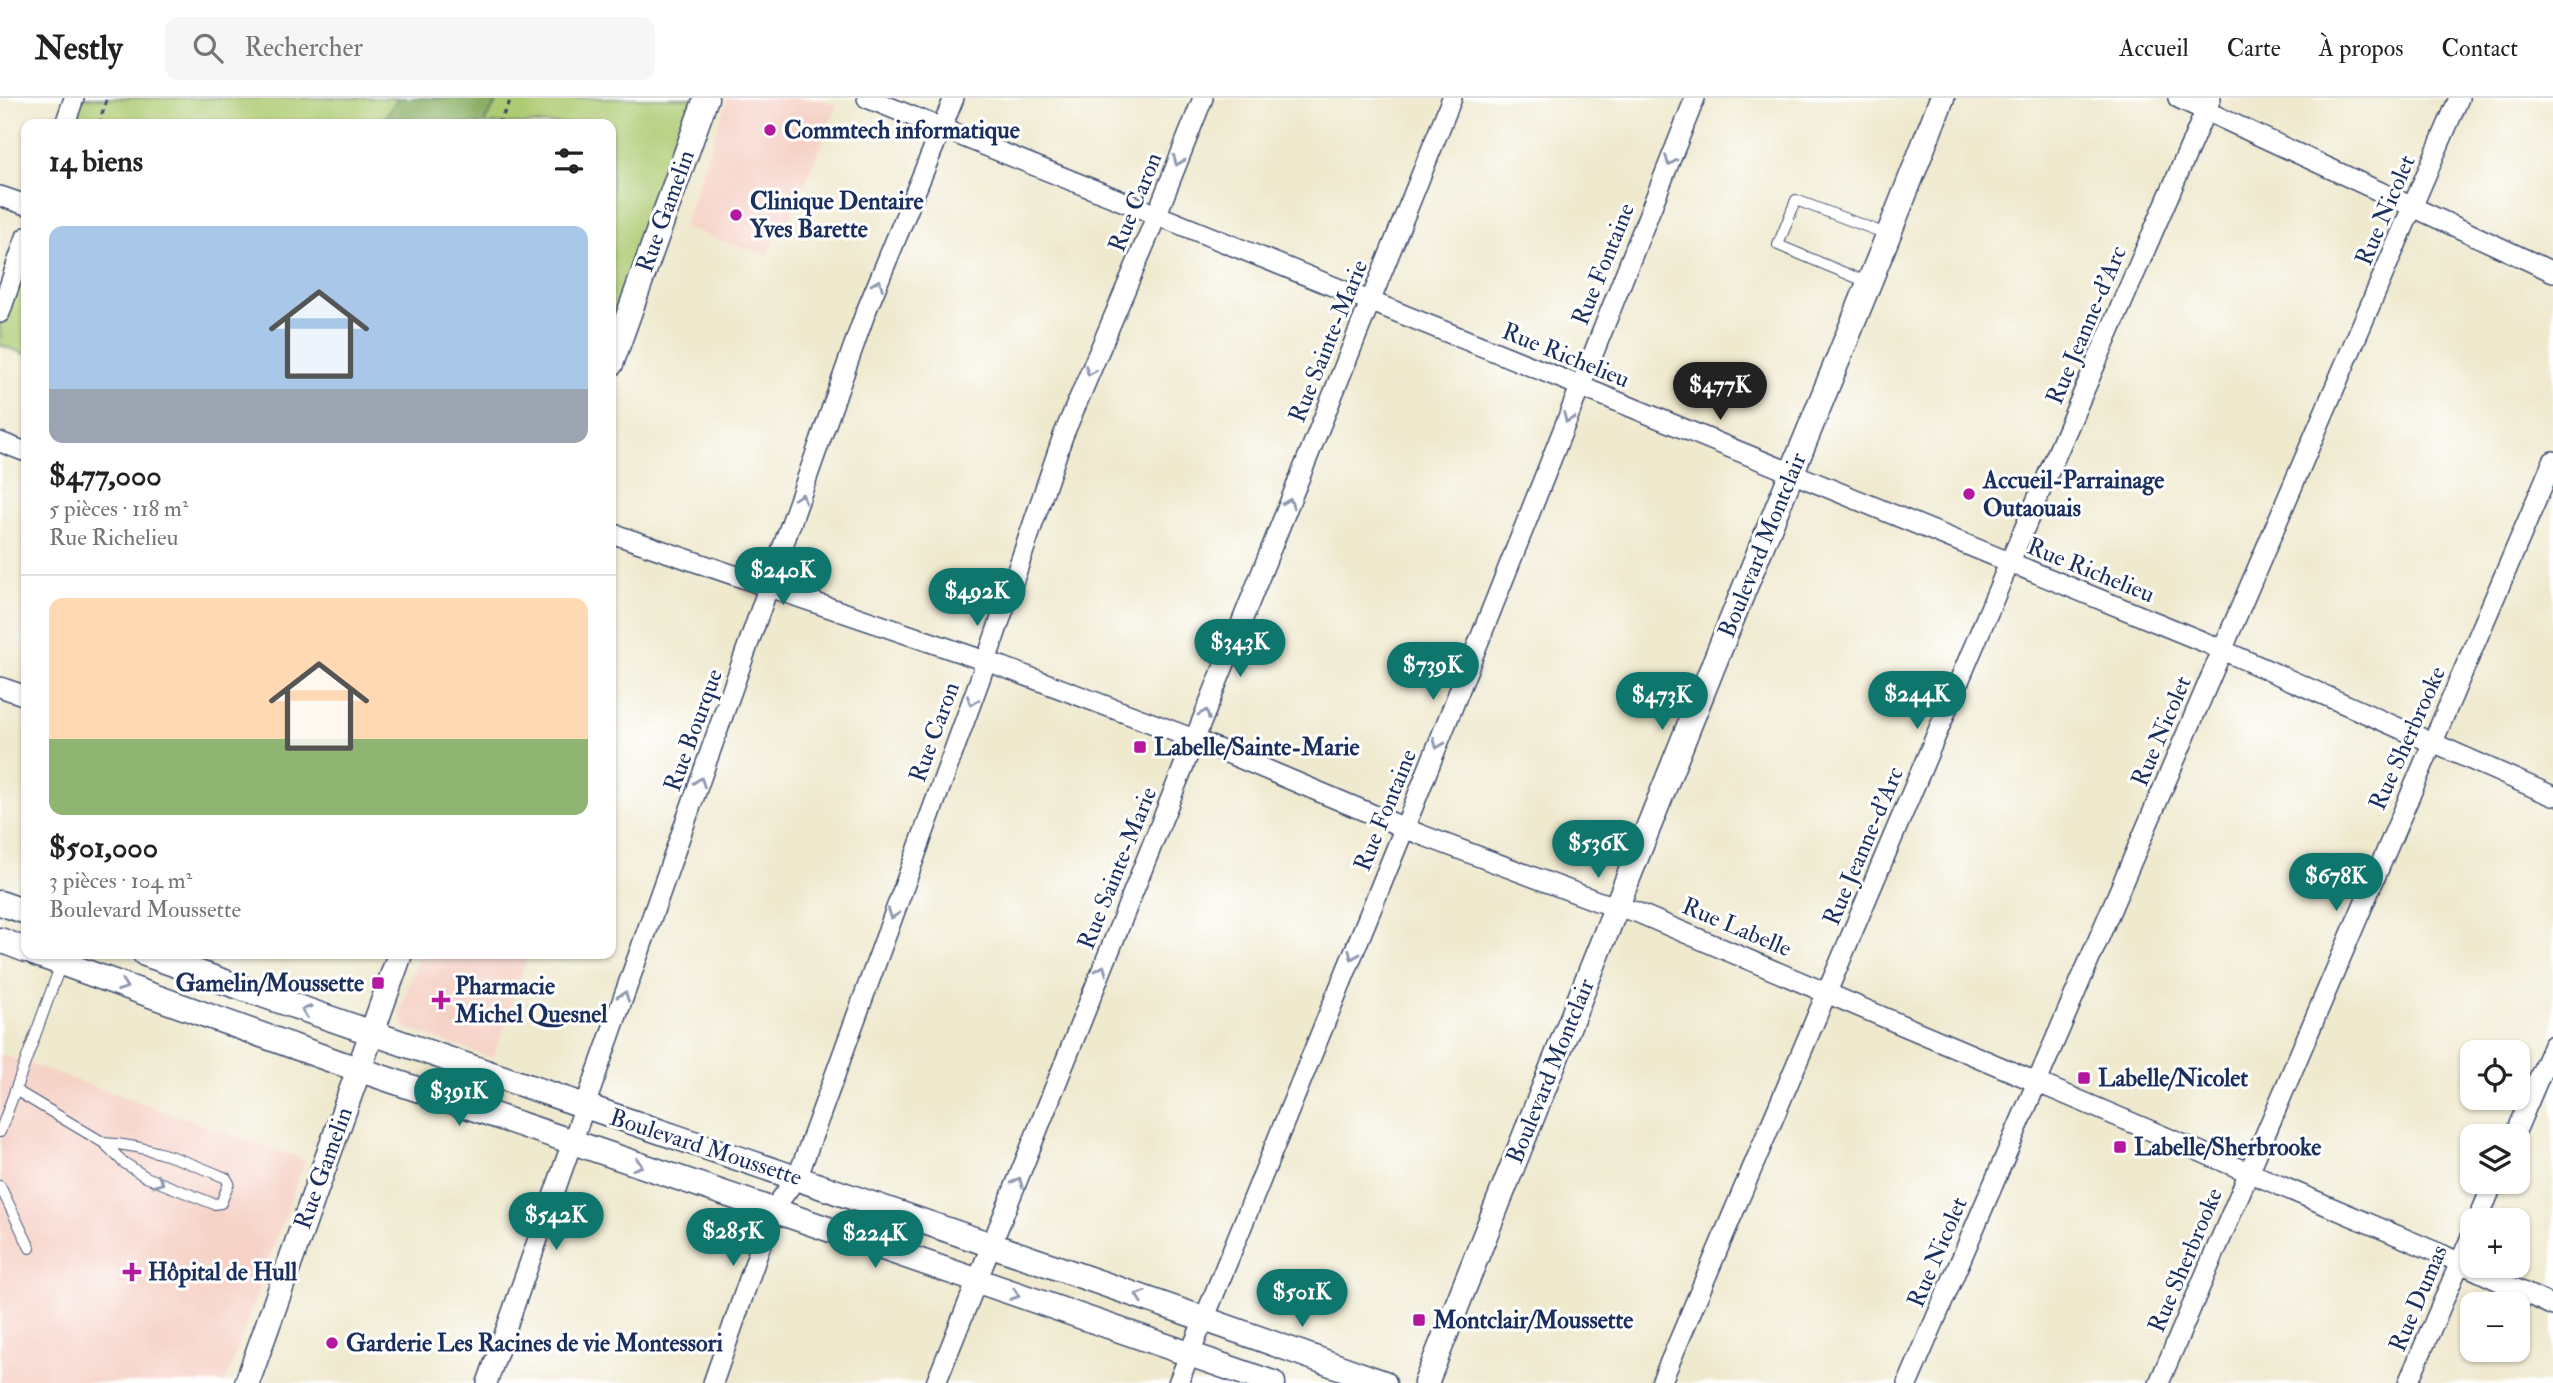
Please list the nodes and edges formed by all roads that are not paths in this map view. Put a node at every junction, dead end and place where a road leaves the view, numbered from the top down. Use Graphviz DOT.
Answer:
graph roads {
  1 [pos="74,98"];
  2 [pos="706,98"];
  3 [pos="867,98"];
  4 [pos="954,98"];
  5 [pos="1203,98"];
  6 [pos="1452,98"];
  7 [pos="1695,98"];
  8 [pos="1942,98"];
  9 [pos="2178,98"];
  10 [pos="2459,98"];
  11 [pos="2208,104"];
  12 [pos="67,119"];
  13 [pos="941,128"];
  14 [pos="0,196"];
  15 [pos="21,203"];
  16 [pos="2413,207"];
  17 [pos="1155,216"];
  18 [pos="1889,235"];
  19 [pos="21,252"];
  20 [pos="2553,272"];
  21 [pos="1870,284"];
  22 [pos="1369,302"];
  23 [pos="0,313"];
  24 [pos="616,350"];
  25 [pos="1581,387"];
  26 [pos="0,442"];
  27 [pos="21,450"];
  28 [pos="2553,461"];
  29 [pos="1792,473"];
  30 [pos="616,535"];
  31 [pos="2010,564"];
  32 [pos="769,587"];
  33 [pos="2222,651"];
  34 [pos="986,662"];
  35 [pos="0,687"];
  36 [pos="21,694"];
  37 [pos="1194,739"];
  38 [pos="2432,743"];
  39 [pos="2553,796"];
  40 [pos="1405,828"];
  41 [pos="0,903"];
  42 [pos="1615,907"];
  43 [pos="21,910"];
  44 [pos="0,940"];
  45 [pos="21,948"];
  46 [pos="63,959"];
  47 [pos="66,959"];
  48 [pos="159,959"];
  49 [pos="398,959"];
  50 [pos="1828,993"];
  51 [pos="371,1033"];
  52 [pos="2553,1045"];
  53 [pos="358,1069"];
  54 [pos="2036,1082"];
  55 [pos="15,1090"];
  56 [pos="586,1107"];
  57 [pos="2519,1124"];
  58 [pos="0,1132"];
  59 [pos="104,1143"];
  60 [pos="573,1144"];
  61 [pos="2248,1173"];
  62 [pos="797,1177"];
  63 [pos="0,1186"];
  64 [pos="774,1210"];
  65 [pos="993,1245"];
  66 [pos="30,1248"];
  67 [pos="2460,1262"];
  68 [pos="2494,1278"];
  69 [pos="978,1281"];
  70 [pos="2553,1306"];
  71 [pos="1205,1318"];
  72 [pos="1190,1354"];
  73 [pos="247,1383"];
  74 [pos="487,1383"];
  75 [pos="713,1383"];
  76 [pos="936,1383"];
  77 [pos="1178,1383"];
  78 [pos="1273,1383"];
  79 [pos="1384,1383"];
  80 [pos="1426,1383"];
  81 [pos="1661,1383"];
  82 [pos="1908,1383"];
  83 [pos="2159,1383"];
  84 [pos="2407,1383"];
  1 -- 12 [label="street"];
  2 -- 24 [label="street, Rue Gamelin"];
  3 -- 13 [label="street, Rue Richelieu"];
  4 -- 13 [label="street, Rue Bourque"];
  5 -- 17 [label="street, Rue Caron, one-way"];
  6 -- 22 [label="street, Rue Sainte-Marie"];
  7 -- 25 [label="street, Rue Fontaine, one-way"];
  8 -- 18 [label="street, Boulevard Montclair"];
  9 -- 11 [label="street"];
  10 -- 16 [label="street, Rue Nicolet"];
  11 -- 16 [label="street"];
  11 -- 31 [label="street, Rue Jeanne-d'Arc"];
  13 -- 17 [label="street, Rue Richelieu"];
  32 -- 13 [label="street, Rue Bourque, one-way"];
  14 -- 15 [label="street"];
  16 -- 20 [label="street"];
  16 -- 33 [label="street, Rue Nicolet"];
  17 -- 22 [label="street, Rue Richelieu"];
  17 -- 34 [label="street, Rue Caron, one-way"];
  18 -- 21 [label="street, Boulevard Montclair"];
  18 -- 21 [label="lane"];
  19 -- 23 [label="street"];
  21 -- 29 [label="street, Boulevard Montclair"];
  22 -- 25 [label="street, Rue Richelieu"];
  37 -- 22 [label="street, Rue Sainte-Marie, one-way"];
  25 -- 29 [label="street, Rue Richelieu"];
  25 -- 40 [label="street, Rue Fontaine, one-way"];
  26 -- 27 [label="street"];
  28 -- 38 [label="street, Rue Sherbrooke"];
  29 -- 31 [label="street, Rue Richelieu"];
  29 -- 42 [label="street, Boulevard Montclair"];
  30 -- 32 [label="street, Rue Labelle"];
  31 -- 33 [label="street, Rue Richelieu"];
  31 -- 50 [label="street, Rue Jeanne-d'Arc"];
  32 -- 34 [label="street, Rue Labelle"];
  56 -- 32 [label="street, Rue Bourque, one-way"];
  33 -- 38 [label="street, Rue Richelieu"];
  33 -- 54 [label="street, Rue Nicolet"];
  34 -- 37 [label="street, Rue Labelle"];
  34 -- 62 [label="street, Rue Caron, one-way"];
  35 -- 36 [label="street"];
  37 -- 40 [label="street, Rue Labelle"];
  65 -- 37 [label="street, Rue Sainte-Marie, one-way"];
  38 -- 39 [label="street, Rue Richelieu"];
  38 -- 61 [label="street, Rue Sherbrooke"];
  40 -- 42 [label="street, Rue Labelle"];
  40 -- 71 [label="street, Rue Fontaine, one-way"];
  41 -- 43 [label="street"];
  42 -- 50 [label="street, Rue Labelle"];
  42 -- 80 [label="street, Boulevard Montclair"];
  44 -- 45 [label="street"];
  46 -- 55 [label="lane"];
  47 -- 53 [label="street, Boulevard Moussette, one-way"];
  51 -- 48 [label="street, Boulevard Moussette, one-way"];
  49 -- 51 [label="street, Rue Gamelin"];
  50 -- 54 [label="street, Rue Labelle"];
  50 -- 81 [label="street, Rue Jeanne-d'Arc"];
  51 -- 53 [label="street, Rue Gamelin"];
  51 -- 56 [label="street, Boulevard Moussette"];
  52 -- 57 [label="street"];
  53 -- 60 [label="street, Boulevard Moussette"];
  53 -- 73 [label="street, Rue Gamelin"];
  54 -- 61 [label="street, Rue Labelle"];
  54 -- 82 [label="street, Rue Nicolet"];
  55 -- 58 [label="lane"];
  55 -- 59 [label="lane"];
  56 -- 60 [label="street, Rue Bourque"];
  56 -- 62 [label="street, Boulevard Moussette"];
  59 -- 59 [label="lane, one-way"];
  60 -- 64 [label="street, Boulevard Moussette, one-way"];
  60 -- 74 [label="street, Rue Bourque"];
  61 -- 67 [label="street, Rue Labelle"];
  61 -- 83 [label="street, Rue Sherbrooke"];
  62 -- 64 [label="street, Rue Caron"];
  62 -- 65 [label="street, Boulevard Moussette"];
  63 -- 66 [label="lane"];
  64 -- 69 [label="street, Boulevard Moussette"];
  64 -- 75 [label="street, Rue Caron"];
  65 -- 69 [label="street, Rue Sainte-Marie"];
  71 -- 65 [label="street, Boulevard Moussette, one-way"];
  67 -- 84 [label="street, Rue Dumas"];
  68 -- 70 [label="street, Rue Labelle"];
  69 -- 72 [label="street, Boulevard Moussette, one-way"];
  69 -- 76 [label="street, Rue Sainte-Marie"];
  71 -- 72 [label="street, Rue Fontaine"];
  71 -- 79 [label="street, Boulevard Moussette"];
  72 -- 77 [label="street, Rue Fontaine"];
  72 -- 78 [label="street, Boulevard Moussette"];
}
